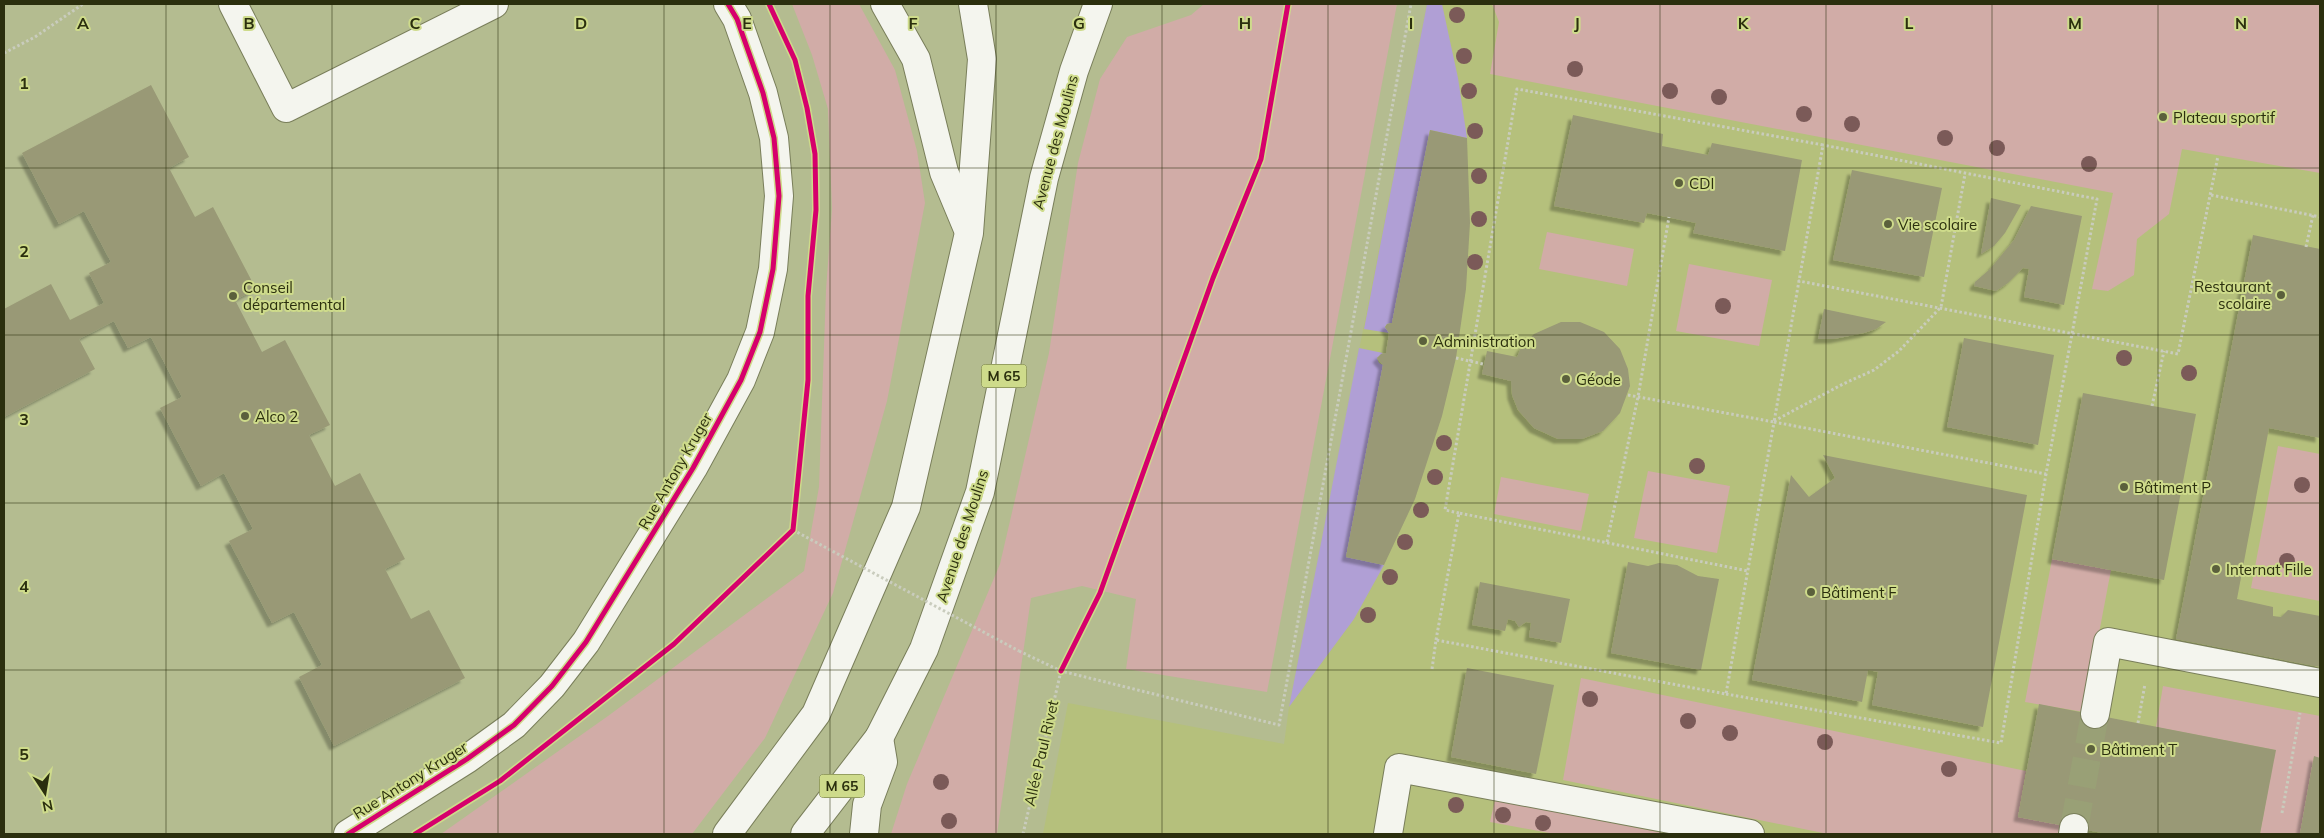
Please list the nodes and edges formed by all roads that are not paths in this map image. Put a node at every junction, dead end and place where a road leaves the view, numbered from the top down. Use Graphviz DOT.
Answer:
graph roads {
  1 [pos="232,4"];
  2 [pos="494,4"];
  3 [pos="728,4"];
  4 [pos="885,4"];
  5 [pos="973,4"];
  6 [pos="1098,4"];
  7 [pos="969,233"];
  8 [pos="2320,684"];
  9 [pos="2096,714"];
  10 [pos="879,738"];
  11 [pos="348,834"];
  12 [pos="727,834"];
  13 [pos="805,834"];
  14 [pos="864,834"];
  15 [pos="1388,834"];
  16 [pos="1750,834"];
  1 -- 2 [label="main road"];
  3 -- 11 [label="main road, Rue Antony Kruger"];
  4 -- 7 [label="main road"];
  5 -- 7 [label="main road"];
  6 -- 10 [label="main road, Avenue des Moulins / M 65"];
  7 -- 12 [label="main road"];
  8 -- 9 [label="main road"];
  10 -- 13 [label="main road, Avenue des Moulins / M 65"];
  10 -- 14 [label="main road"];
  15 -- 16 [label="main road"];
}
